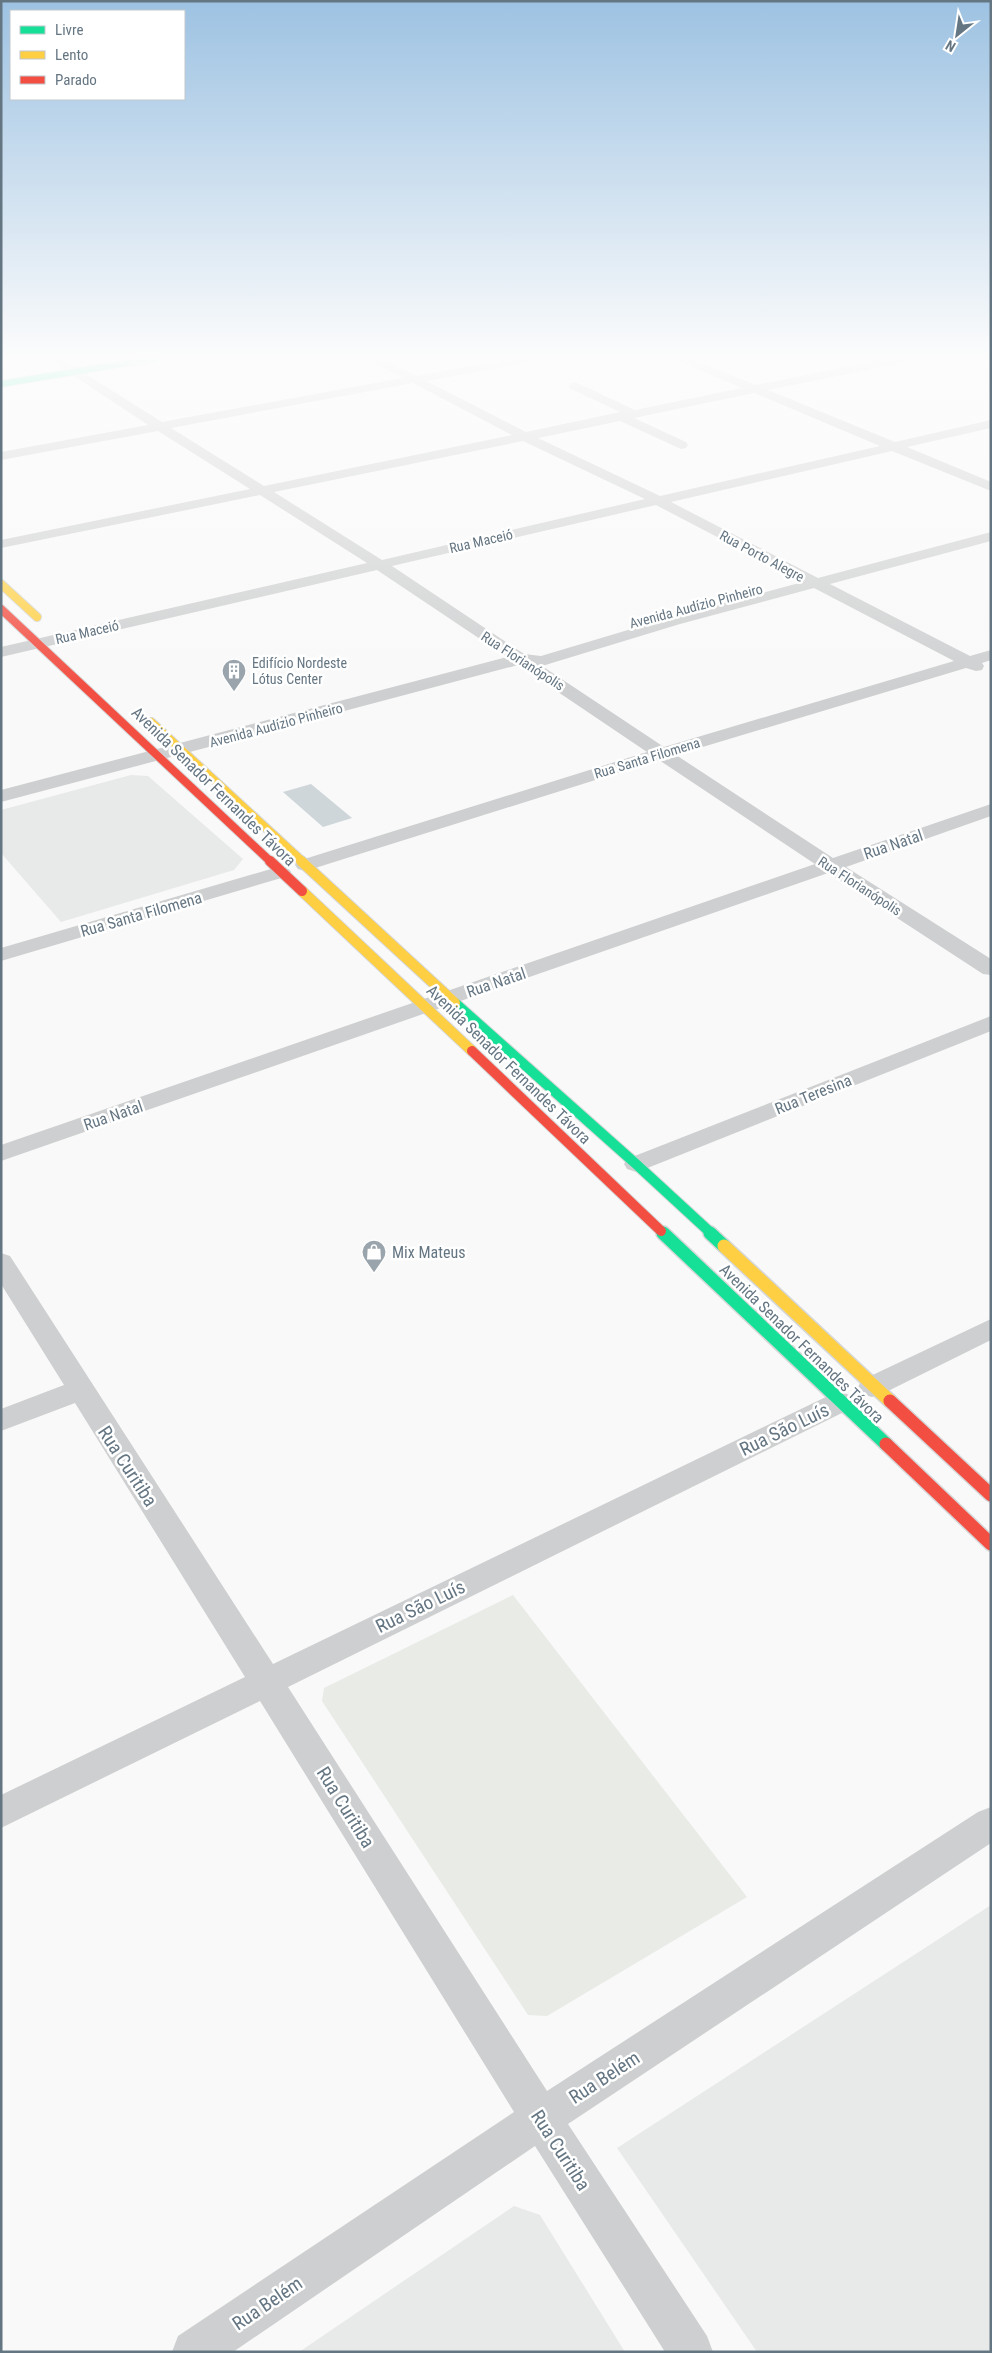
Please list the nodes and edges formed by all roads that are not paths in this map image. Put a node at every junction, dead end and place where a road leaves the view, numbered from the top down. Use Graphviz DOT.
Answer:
graph roads {
  1 [pos="227,468"];
  2 [pos="367,468"];
  3 [pos="590,468"];
  4 [pos="797,468"];
  5 [pos="945,468"];
  6 [pos="991,487"];
  7 [pos="262,489"];
  8 [pos="657,500"];
  9 [pos="984,533"];
  10 [pos="1,544"];
  11 [pos="378,564"];
  12 [pos="808,580"];
  13 [pos="1,584"];
  14 [pos="1,609"];
  15 [pos="64,642"];
  16 [pos="38,643"];
  17 [pos="1,652"];
  18 [pos="991,656"];
  19 [pos="520,659"];
  20 [pos="969,662"];
  21 [pos="991,673"];
  22 [pos="144,716"];
  23 [pos="181,750"];
  24 [pos="662,753"];
  25 [pos="160,756"];
  26 [pos="1,796"];
  27 [pos="991,810"];
  28 [pos="305,865"];
  29 [pos="829,867"];
  30 [pos="281,872"];
  31 [pos="1,955"];
  32 [pos="991,969"];
  33 [pos="450,998"];
  34 [pos="426,1006"];
  35 [pos="991,1023"];
  36 [pos="1,1153"];
  37 [pos="636,1164"];
  38 [pos="1,1262"];
  39 [pos="991,1328"];
  40 [pos="872,1387"];
  41 [pos="80,1390"];
  42 [pos="840,1402"];
  43 [pos="1,1421"];
  44 [pos="991,1496"];
  45 [pos="991,1544"];
  46 [pos="266,1681"];
  47 [pos="1,1812"];
  48 [pos="991,1823"];
  49 [pos="541,2118"];
  50 [pos="194,2352"];
  51 [pos="691,2352"];
  1 -- 7 [label="street, Rua Florianópolis"];
  2 -- 7 [label="street"];
  3 -- 8 [label="street, Rua Porto Alegre"];
  4 -- 8 [label="street, Rua Maceió"];
  5 -- 6 [label="street"];
  7 -- 10 [label="street"];
  7 -- 11 [label="street, Rua Florianópolis"];
  8 -- 11 [label="street, Rua Maceió"];
  8 -- 12 [label="street, Rua Porto Alegre"];
  9 -- 12 [label="street, Avenida Audízio Pinheiro"];
  11 -- 15 [label="street, Rua Maceió"];
  11 -- 19 [label="street, Rua Florianópolis"];
  12 -- 19 [label="street, Avenida Audízio Pinheiro"];
  12 -- 20 [label="street, Rua Porto Alegre"];
  13 -- 15 [label="main road"];
  14 -- 16 [label="main road, Avenida Senador Fernandes Távora"];
  15 -- 16 [label="street, Rua Maceió"];
  16 -- 17 [label="street, Rua Maceió"];
  16 -- 25 [label="main road, Avenida Senador Fernandes Távora"];
  18 -- 20 [label="street, Rua Santa Filomena"];
  19 -- 23 [label="street, Avenida Audízio Pinheiro"];
  19 -- 24 [label="street, Rua Florianópolis"];
  20 -- 21 [label="street, Rua Porto Alegre"];
  20 -- 24 [label="street, Rua Santa Filomena"];
  22 -- 23 [label="main road, Avenida Senador Fernandes Távora"];
  23 -- 25 [label="street, Avenida Audízio Pinheiro"];
  23 -- 28 [label="main road, Avenida Senador Fernandes Távora"];
  24 -- 28 [label="street, Rua Santa Filomena"];
  24 -- 29 [label="street, Rua Florianópolis"];
  25 -- 26 [label="street, Avenida Audízio Pinheiro"];
  25 -- 30 [label="main road, Avenida Senador Fernandes Távora"];
  27 -- 29 [label="street, Rua Natal"];
  28 -- 33 [label="main road, Avenida Senador Fernandes Távora"];
  29 -- 32 [label="street, Rua Florianópolis"];
  29 -- 33 [label="street, Rua Natal"];
  30 -- 31 [label="street, Rua Santa Filomena"];
  30 -- 34 [label="main road, Avenida Senador Fernandes Távora"];
  33 -- 34 [label="street, Rua Natal"];
  33 -- 37 [label="main road, Avenida Senador Fernandes Távora"];
  34 -- 36 [label="street, Rua Natal"];
  34 -- 42 [label="main road, Avenida Senador Fernandes Távora"];
  35 -- 37 [label="street, Rua Teresina"];
  37 -- 40 [label="main road, Avenida Senador Fernandes Távora"];
  38 -- 41 [label="street, Rua Curitiba"];
  39 -- 40 [label="street"];
  40 -- 44 [label="main road, Avenida Senador Fernandes Távora"];
  41 -- 43 [label="street"];
  41 -- 46 [label="street, Rua Curitiba"];
  42 -- 45 [label="main road, Avenida Senador Fernandes Távora"];
  42 -- 46 [label="street, Rua São Luís"];
  46 -- 47 [label="street, Rua São Luís"];
  46 -- 49 [label="street, Rua Curitiba"];
  48 -- 49 [label="street, Rua Belém"];
  49 -- 50 [label="street, Rua Belém"];
  49 -- 51 [label="street, Rua Curitiba"];
}
